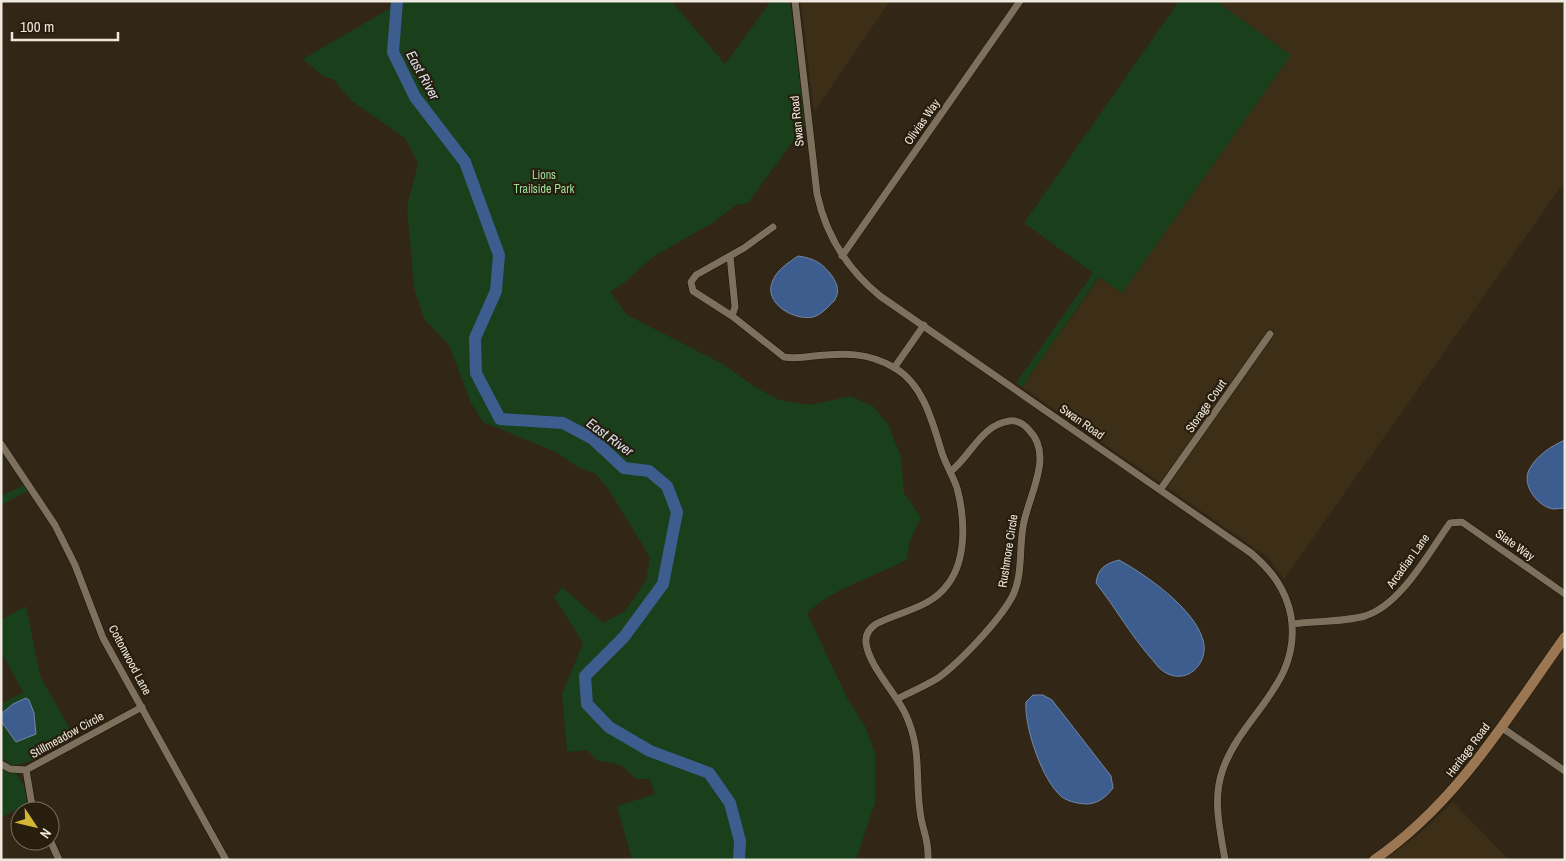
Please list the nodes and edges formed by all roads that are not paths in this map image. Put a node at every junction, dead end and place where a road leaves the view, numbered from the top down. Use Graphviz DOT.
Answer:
graph roads {
  1 [pos="795,1"];
  2 [pos="1020,1"];
  3 [pos="773,227"];
  4 [pos="730,256"];
  5 [pos="842,256"];
  6 [pos="732,316"];
  7 [pos="924,325"];
  8 [pos="1270,334"];
  9 [pos="894,368"];
  10 [pos="1,444"];
  11 [pos="950,472"];
  12 [pos="1160,490"];
  13 [pos="1450,523"];
  14 [pos="1565,594"];
  15 [pos="1292,624"];
  16 [pos="1565,637"];
  17 [pos="897,699"];
  18 [pos="142,707"];
  19 [pos="1501,727"];
  20 [pos="1,764"];
  21 [pos="26,770"];
  22 [pos="1565,771"];
  23 [pos="32,801"];
  24 [pos="226,860"];
  25 [pos="928,860"];
  26 [pos="1225,860"];
  27 [pos="1374,860"];
  1 -- 5 [label="street, Swan Road"];
  2 -- 5 [label="street, Olivias Way"];
  3 -- 4 [label="street"];
  4 -- 6 [label="street"];
  4 -- 6 [label="street"];
  5 -- 7 [label="street, Swan Road"];
  6 -- 9 [label="street"];
  7 -- 9 [label="street"];
  7 -- 12 [label="street, Swan Road"];
  8 -- 12 [label="street, Storage Court"];
  9 -- 11 [label="street"];
  10 -- 18 [label="street, Cottonwood Lane"];
  11 -- 17 [label="street"];
  11 -- 17 [label="street, Rushmore Circle"];
  12 -- 15 [label="street, Swan Road"];
  13 -- 14 [label="street, Slate Way"];
  13 -- 15 [label="street, Arcadian Lane"];
  15 -- 26 [label="street, Swan Road"];
  16 -- 19 [label="main road, Heritage Road"];
  17 -- 25 [label="street"];
  18 -- 21 [label="street, Stillmeadow Circle"];
  18 -- 24 [label="street, Cottonwood Lane"];
  19 -- 22 [label="street"];
  19 -- 27 [label="main road, Heritage Road"];
  20 -- 21 [label="street, Stillmeadow Circle"];
  21 -- 23 [label="street"];
}
